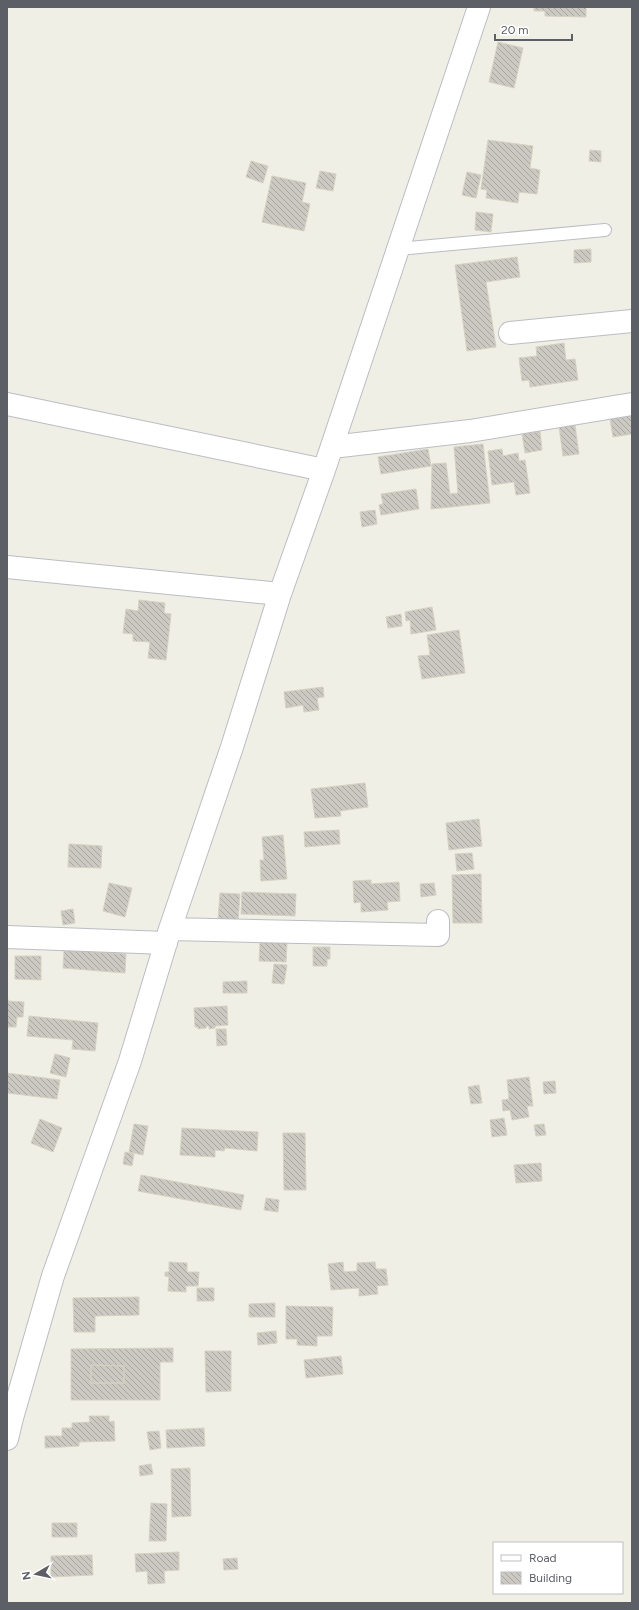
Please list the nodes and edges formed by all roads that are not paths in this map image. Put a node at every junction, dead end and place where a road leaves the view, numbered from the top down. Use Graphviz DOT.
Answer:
graph roads {
  1 [pos="479,7"];
  2 [pos="605,230"];
  3 [pos="398,249"];
  4 [pos="632,322"];
  5 [pos="510,333"];
  6 [pos="7,404"];
  7 [pos="632,404"];
  8 [pos="332,447"];
  9 [pos="324,470"];
  10 [pos="7,567"];
  11 [pos="280,594"];
  12 [pos="438,921"];
  13 [pos="168,936"];
  14 [pos="7,937"];
  15 [pos="7,1439"];
  1 -- 3 [label="street"];
  2 -- 3 [label="lane"];
  3 -- 8 [label="street"];
  4 -- 5 [label="street"];
  6 -- 9 [label="street"];
  7 -- 8 [label="street"];
  8 -- 9 [label="street"];
  9 -- 11 [label="street"];
  10 -- 11 [label="street"];
  11 -- 13 [label="street"];
  12 -- 13 [label="street"];
  13 -- 14 [label="street"];
  13 -- 15 [label="street"];
}
